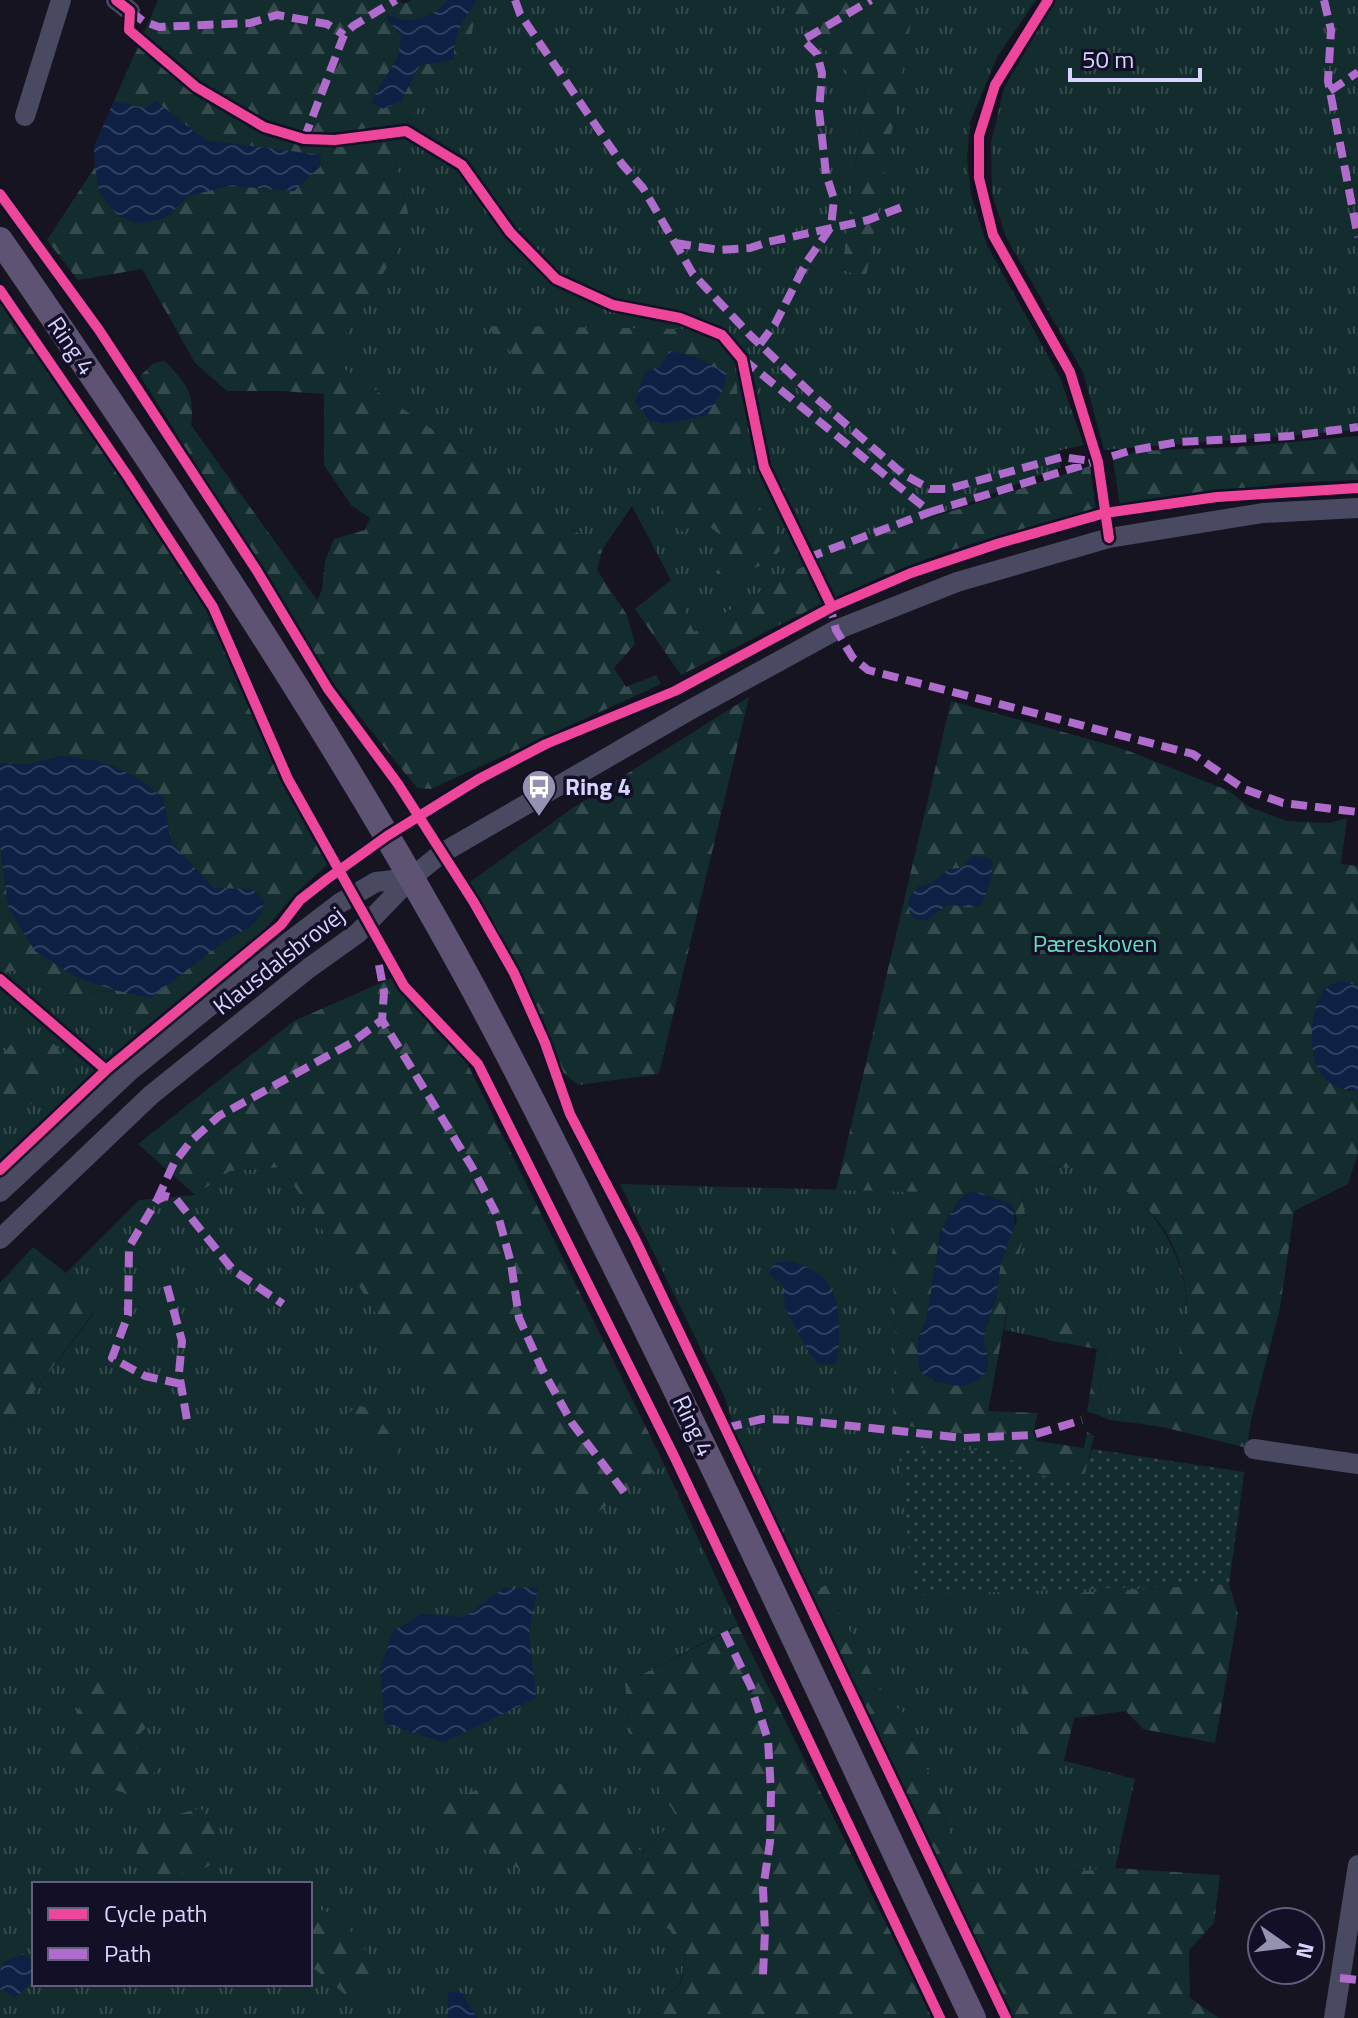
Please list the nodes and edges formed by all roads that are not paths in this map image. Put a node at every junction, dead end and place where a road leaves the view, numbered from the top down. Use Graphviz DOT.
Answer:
graph roads {
  1 [pos="61,0"];
  2 [pos="25,116"];
  3 [pos="0,240"];
  4 [pos="1358,508"];
  5 [pos="411,878"];
  6 [pos="0,1192"];
  7 [pos="0,1239"];
  8 [pos="1254,1449"];
  9 [pos="1358,1464"];
  10 [pos="1358,1865"];
  11 [pos="973,2018"];
  12 [pos="1334,2018"];
  1 -- 2 [label="street"];
  3 -- 5 [label="main road, Ring 4"];
  4 -- 5 [label="street"];
  5 -- 6 [label="street, Klausdalsbrovej"];
  5 -- 7 [label="street, Klausdalsbrovej"];
  5 -- 11 [label="main road, Ring 4"];
  8 -- 9 [label="street"];
  10 -- 12 [label="street"];
}
